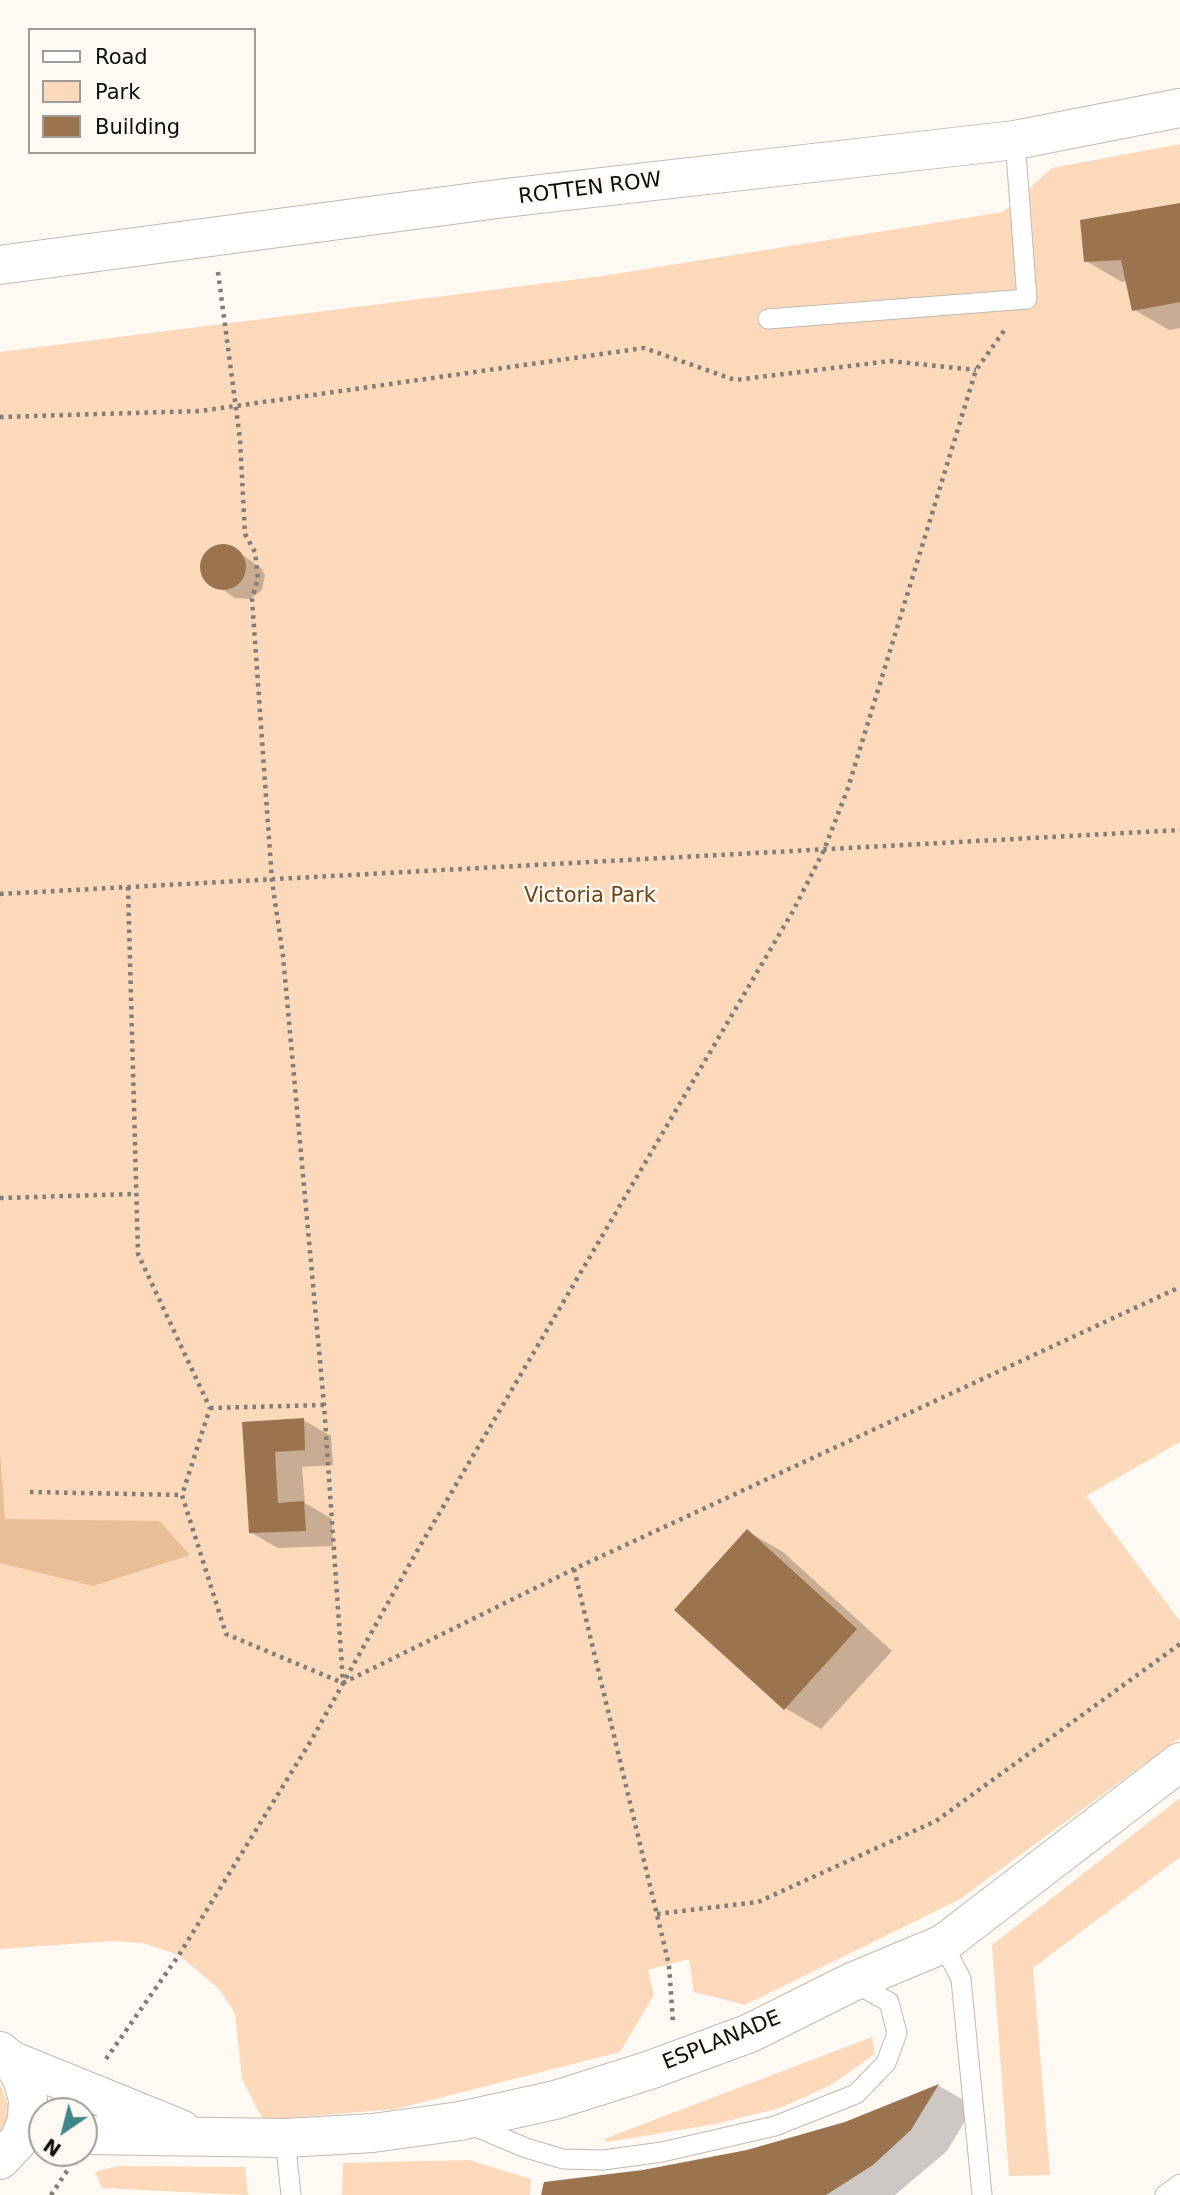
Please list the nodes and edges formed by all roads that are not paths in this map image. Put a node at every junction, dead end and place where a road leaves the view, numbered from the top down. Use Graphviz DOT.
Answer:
graph roads {
  1 [pos="1180,108"];
  2 [pos="1015,140"];
  3 [pos="0,265"];
  4 [pos="768,319"];
  5 [pos="1180,1762"];
  6 [pos="943,1944"];
  7 [pos="852,1982"];
  8 [pos="5,2056"];
  9 [pos="460,2121"];
  10 [pos="196,2135"];
  11 [pos="285,2138"];
  12 [pos="98,2147"];
  13 [pos="13,2154"];
  14 [pos="1180,2184"];
  15 [pos="291,2195"];
  16 [pos="982,2195"];
  17 [pos="1166,2195"];
  1 -- 2 [label="street, ROTTEN ROW"];
  2 -- 3 [label="street, ROTTEN ROW"];
  2 -- 4 [label="lane"];
  5 -- 6 [label="street, ESPLANADE"];
  6 -- 7 [label="street, ESPLANADE"];
  6 -- 16 [label="lane"];
  7 -- 9 [label="street, ESPLANADE"];
  7 -- 9 [label="lane"];
  8 -- 10 [label="street, ESPLANADE"];
  8 -- 13 [label="street"];
  9 -- 11 [label="street, ESPLANADE"];
  10 -- 11 [label="street, ESPLANADE"];
  10 -- 12 [label="street, ESPLANADE"];
  11 -- 15 [label="lane"];
  14 -- 17 [label="lane"];
}
